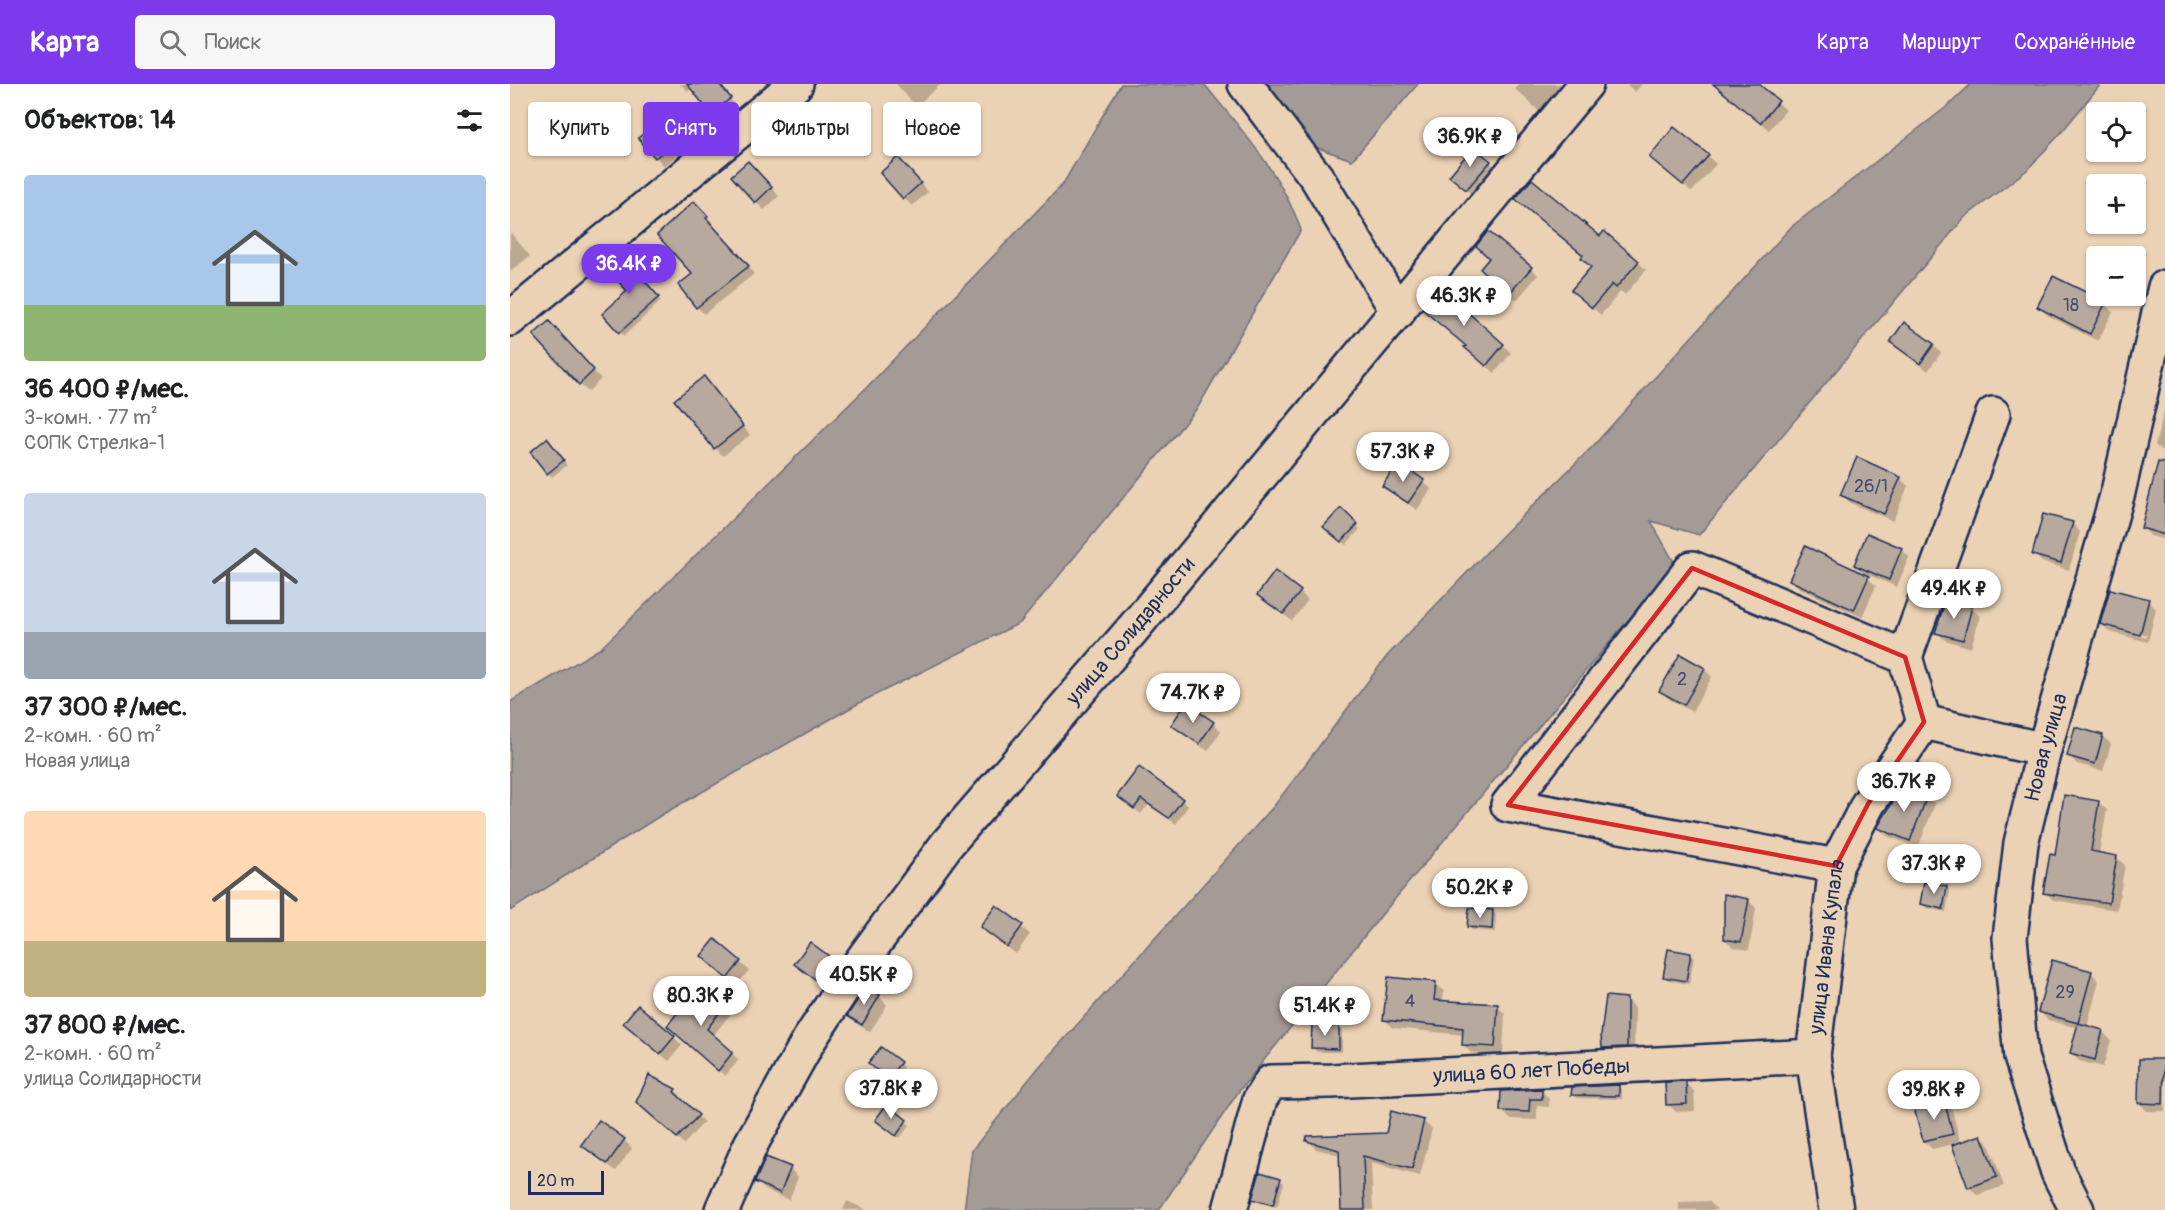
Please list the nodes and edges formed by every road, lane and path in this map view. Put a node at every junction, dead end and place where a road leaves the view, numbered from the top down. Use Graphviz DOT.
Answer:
graph roads {
  1 [pos="796,84"];
  2 [pos="1245,84"];
  3 [pos="1586,84"];
  4 [pos="2165,286"];
  5 [pos="1398,312"];
  6 [pos="510,319"];
  7 [pos="1993,414"];
  8 [pos="1905,657"];
  9 [pos="1924,722"];
  10 [pos="2044,750"];
  11 [pos="1836,866"];
  12 [pos="1813,1056"];
  13 [pos="722,1210"];
  14 [pos="1230,1210"];
  15 [pos="1836,1210"];
  16 [pos="2077,1210"];
  1 -- 6 [label="street"];
  2 -- 5 [label="street"];
  3 -- 5 [label="street, улица Солидарности"];
  4 -- 10 [label="street, Новая улица"];
  5 -- 13 [label="street, улица Солидарности"];
  7 -- 8 [label="street"];
  8 -- 9 [label="street"];
  8 -- 11 [label="street"];
  9 -- 10 [label="street"];
  9 -- 11 [label="street, улица Ивана Купала"];
  10 -- 16 [label="street, Новая улица"];
  11 -- 12 [label="street, улица Ивана Купала"];
  12 -- 14 [label="street, улица 60 лет Победы"];
  12 -- 15 [label="street, улица Ивана Купала"];
}
